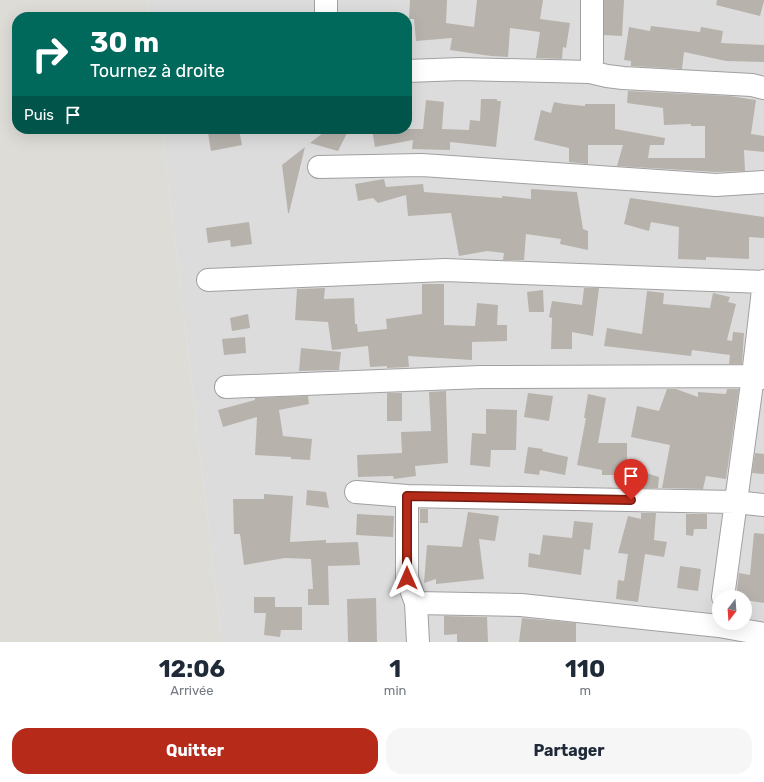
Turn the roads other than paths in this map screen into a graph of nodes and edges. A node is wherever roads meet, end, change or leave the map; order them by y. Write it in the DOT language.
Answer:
graph roads {
  1 [pos="326,0"];
  2 [pos="592,0"];
  3 [pos="326,12"];
  4 [pos="412,71"];
  5 [pos="590,72"];
  6 [pos="764,88"];
  7 [pos="319,167"];
  8 [pos="764,182"];
  9 [pos="208,280"];
  10 [pos="764,282"];
  11 [pos="759,377"];
  12 [pos="226,387"];
  13 [pos="356,492"];
  14 [pos="407,496"];
  15 [pos="735,502"];
  16 [pos="764,505"];
  17 [pos="724,590"];
  18 [pos="416,603"];
  19 [pos="712,624"];
  20 [pos="744,630"];
  21 [pos="764,634"];
  22 [pos="418,642"];
  1 -- 3 [label="street"];
  2 -- 5 [label="street"];
  4 -- 5 [label="street"];
  5 -- 6 [label="street"];
  7 -- 8 [label="street"];
  9 -- 10 [label="street"];
  10 -- 11 [label="street"];
  11 -- 12 [label="street"];
  11 -- 15 [label="street"];
  13 -- 14 [label="street"];
  14 -- 15 [label="street"];
  14 -- 18 [label="street"];
  15 -- 16 [label="street"];
  15 -- 17 [label="street"];
  18 -- 19 [label="street"];
  18 -- 22 [label="street"];
  20 -- 21 [label="street"];
}
